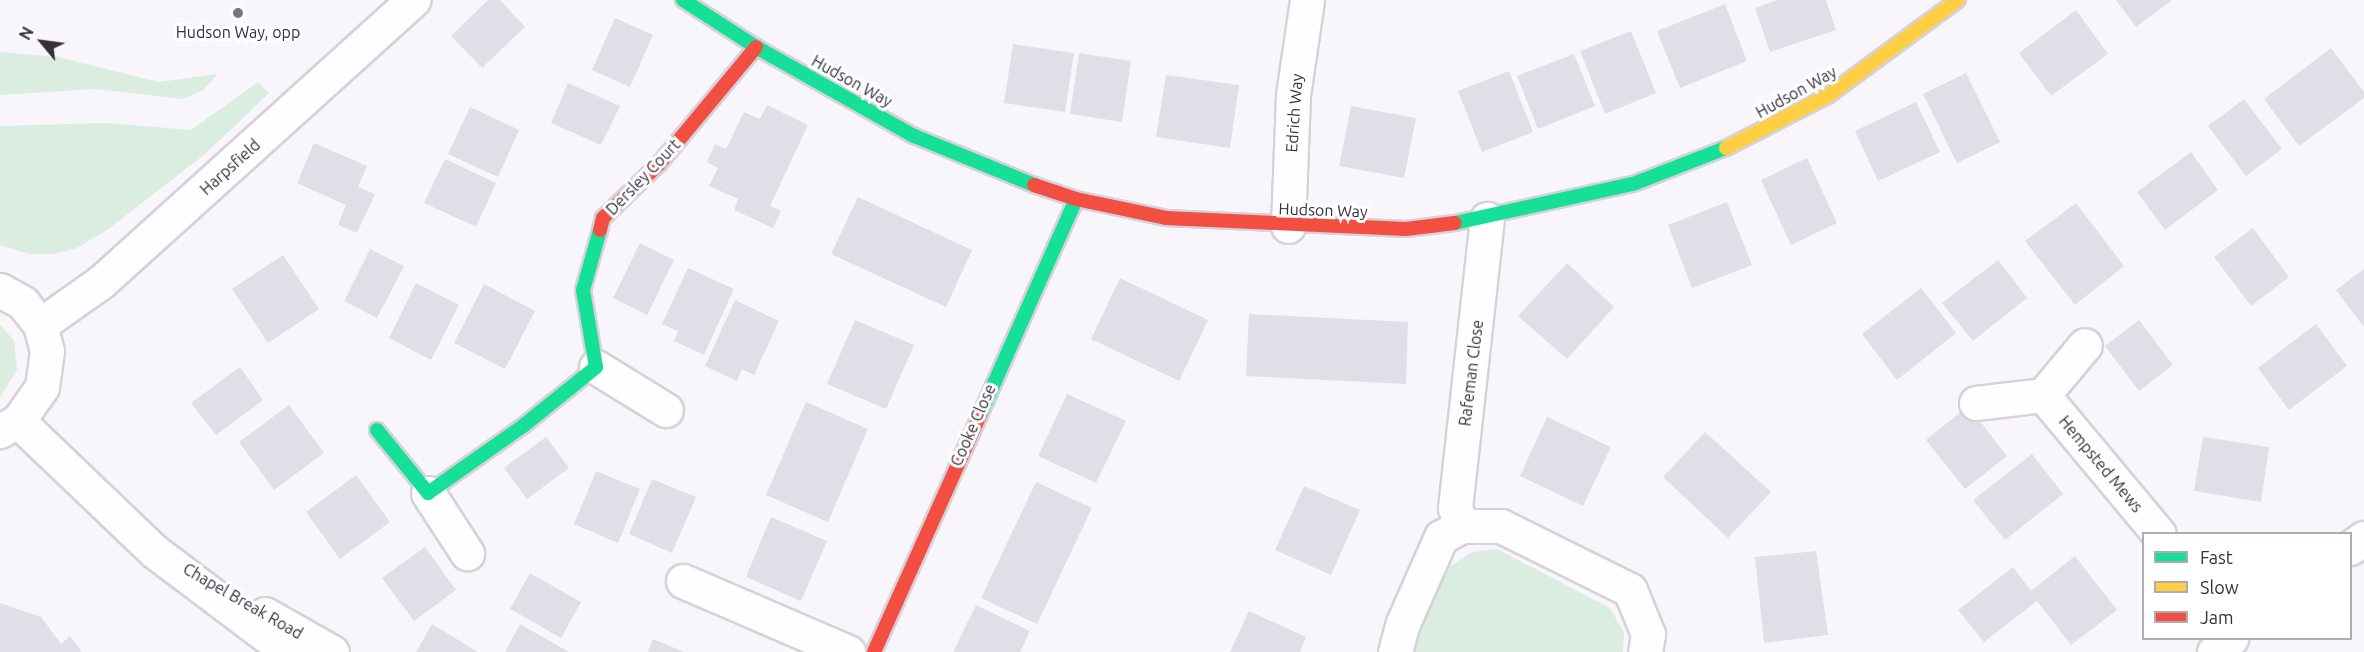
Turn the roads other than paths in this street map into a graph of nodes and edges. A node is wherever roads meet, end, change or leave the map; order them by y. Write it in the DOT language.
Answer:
graph roads {
  1 [pos="413,0"];
  2 [pos="683,0"];
  3 [pos="1307,0"];
  4 [pos="1958,0"];
  5 [pos="756,47"];
  6 [pos="1076,199"];
  7 [pos="1487,219"];
  8 [pos="1288,226"];
  9 [pos="0,290"];
  10 [pos="40,325"];
  11 [pos="2085,345"];
  12 [pos="596,367"];
  13 [pos="2043,395"];
  14 [pos="1976,402"];
  15 [pos="666,410"];
  16 [pos="9,426"];
  17 [pos="377,430"];
  18 [pos="428,493"];
  19 [pos="1462,526"];
  20 [pos="2157,532"];
  21 [pos="154,550"];
  22 [pos="467,553"];
  23 [pos="683,581"];
  24 [pos="2230,640"];
  25 [pos="288,652"];
  26 [pos="332,652"];
  27 [pos="848,652"];
  28 [pos="874,652"];
  29 [pos="1395,652"];
  30 [pos="1645,652"];
  31 [pos="2214,652"];
  1 -- 10 [label="street, Harpsfield"];
  2 -- 5 [label="street, Hudson Way"];
  3 -- 8 [label="street, Edrich Way"];
  4 -- 7 [label="street, Hudson Way"];
  5 -- 6 [label="street, Hudson Way"];
  5 -- 12 [label="street, Dersley Court"];
  6 -- 8 [label="street, Hudson Way"];
  6 -- 28 [label="street, Cooke Close"];
  7 -- 8 [label="street, Hudson Way"];
  7 -- 19 [label="street, Rafeman Close"];
  9 -- 10 [label="street, Chapel Break Road"];
  10 -- 16 [label="street, Chapel Break Road"];
  11 -- 13 [label="street"];
  12 -- 15 [label="street"];
  12 -- 18 [label="street"];
  13 -- 14 [label="street"];
  13 -- 20 [label="street, Hempsted Mews"];
  16 -- 21 [label="street, Chapel Break Road"];
  17 -- 18 [label="street"];
  18 -- 22 [label="street"];
  19 -- 29 [label="street"];
  19 -- 30 [label="street"];
  21 -- 25 [label="street, Chapel Break Road"];
  21 -- 26 [label="street, Chapel Break Road"];
  23 -- 27 [label="street"];
  24 -- 31 [label="street"];
}
